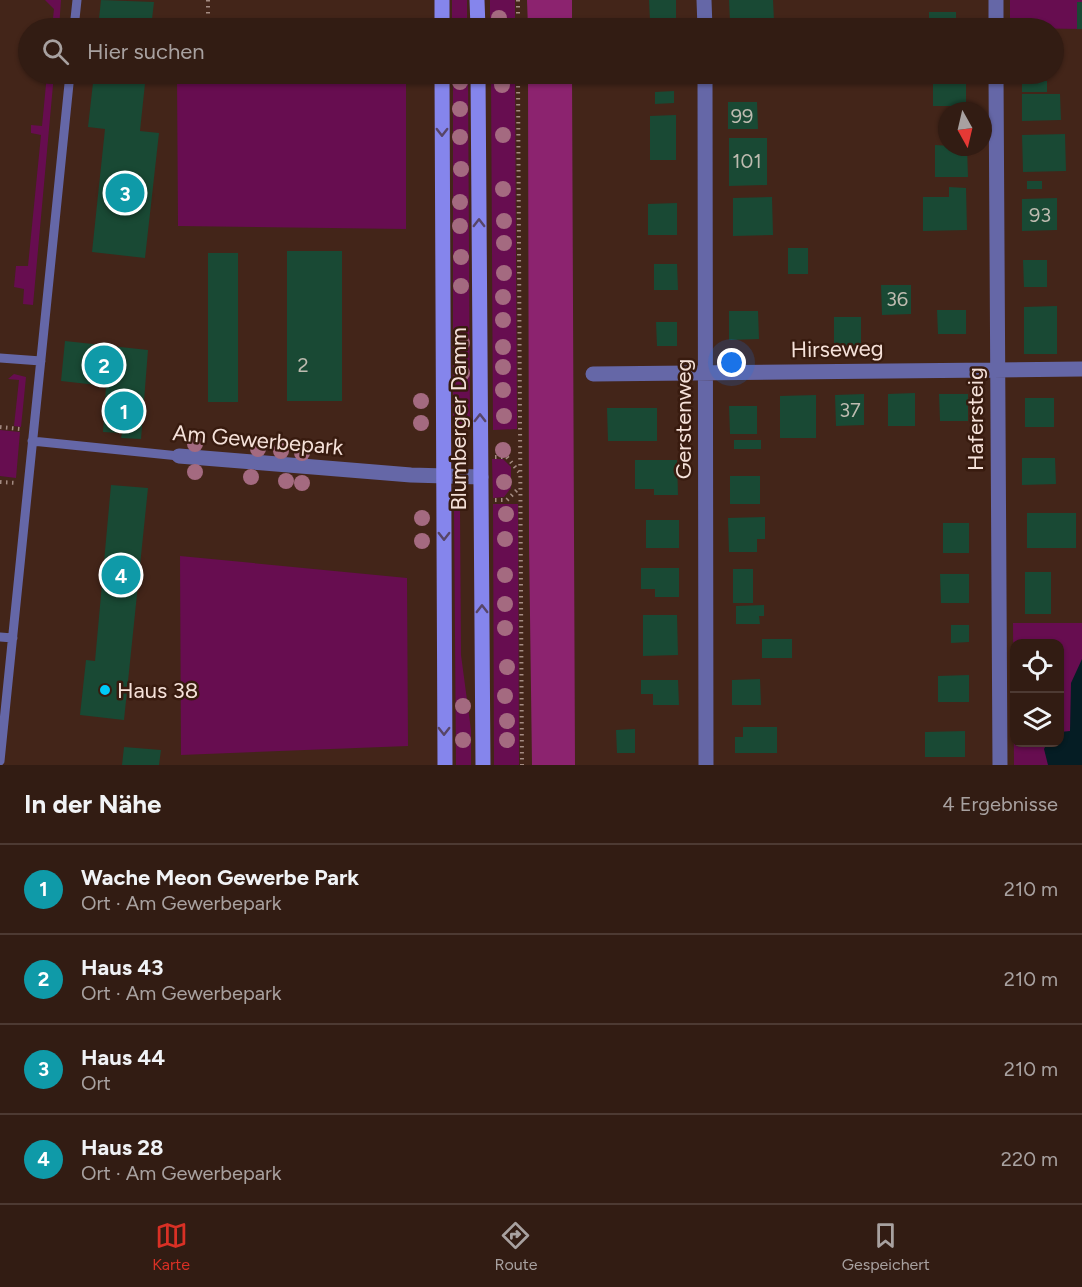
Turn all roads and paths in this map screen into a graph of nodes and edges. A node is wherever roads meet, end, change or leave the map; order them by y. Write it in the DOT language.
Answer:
graph roads {
  1 [pos="77,0"];
  2 [pos="208,0"];
  3 [pos="442,0"];
  4 [pos="477,0"];
  5 [pos="518,0"];
  6 [pos="704,0"];
  7 [pos="996,0"];
  8 [pos="75,18"];
  9 [pos="208,18"];
  10 [pos="442,18"];
  11 [pos="478,18"];
  12 [pos="518,18"];
  13 [pos="705,18"];
  14 [pos="996,18"];
  15 [pos="69,84"];
  16 [pos="442,84"];
  17 [pos="478,84"];
  18 [pos="518,84"];
  19 [pos="705,84"];
  20 [pos="996,84"];
  21 [pos="0,358"];
  22 [pos="40,361"];
  23 [pos="997,369"];
  24 [pos="1082,369"];
  25 [pos="705,372"];
  26 [pos="593,374"];
  27 [pos="0,427"];
  28 [pos="33,436"];
  29 [pos="179,456"];
  30 [pos="493,457"];
  31 [pos="520,473"];
  32 [pos="443,477"];
  33 [pos="481,477"];
  34 [pos="520,488"];
  35 [pos="494,500"];
  36 [pos="0,637"];
  37 [pos="13,638"];
  38 [pos="0,761"];
  39 [pos="445,765"];
  40 [pos="483,765"];
  41 [pos="522,765"];
  42 [pos="706,765"];
  43 [pos="1000,765"];
  1 -- 8 [label="lane"];
  2 -- 9 [label="path"];
  3 -- 10 [label="main road"];
  4 -- 11 [label="main road"];
  5 -- 12 [label="path"];
  6 -- 13 [label="street"];
  7 -- 14 [label="street"];
  15 -- 22 [label="lane"];
  16 -- 32 [label="main road, Blumberger Damm, one-way"];
  33 -- 17 [label="main road, Blumberger Damm, one-way"];
  18 -- 31 [label="path"];
  19 -- 25 [label="street, Gerstenweg"];
  20 -- 23 [label="street, Hafersteig"];
  21 -- 22 [label="lane"];
  22 -- 28 [label="lane"];
  23 -- 24 [label="street, Hirseweg"];
  23 -- 25 [label="street, Hirseweg"];
  23 -- 43 [label="street, Hafersteig"];
  25 -- 26 [label="street, Hirseweg"];
  25 -- 42 [label="street, Gerstenweg"];
  27 -- 28 [label="path"];
  28 -- 29 [label="lane, Am Gewerbepark"];
  28 -- 37 [label="lane"];
  29 -- 32 [label="street, Am Gewerbepark"];
  30 -- 31 [label="path"];
  31 -- 34 [label="path"];
  32 -- 33 [label="street, Am Gewerbepark"];
  32 -- 39 [label="main road, Blumberger Damm, one-way"];
  40 -- 33 [label="main road, Blumberger Damm, one-way"];
  34 -- 35 [label="path"];
  34 -- 41 [label="path"];
  36 -- 37 [label="lane"];
  37 -- 38 [label="lane"];
}
